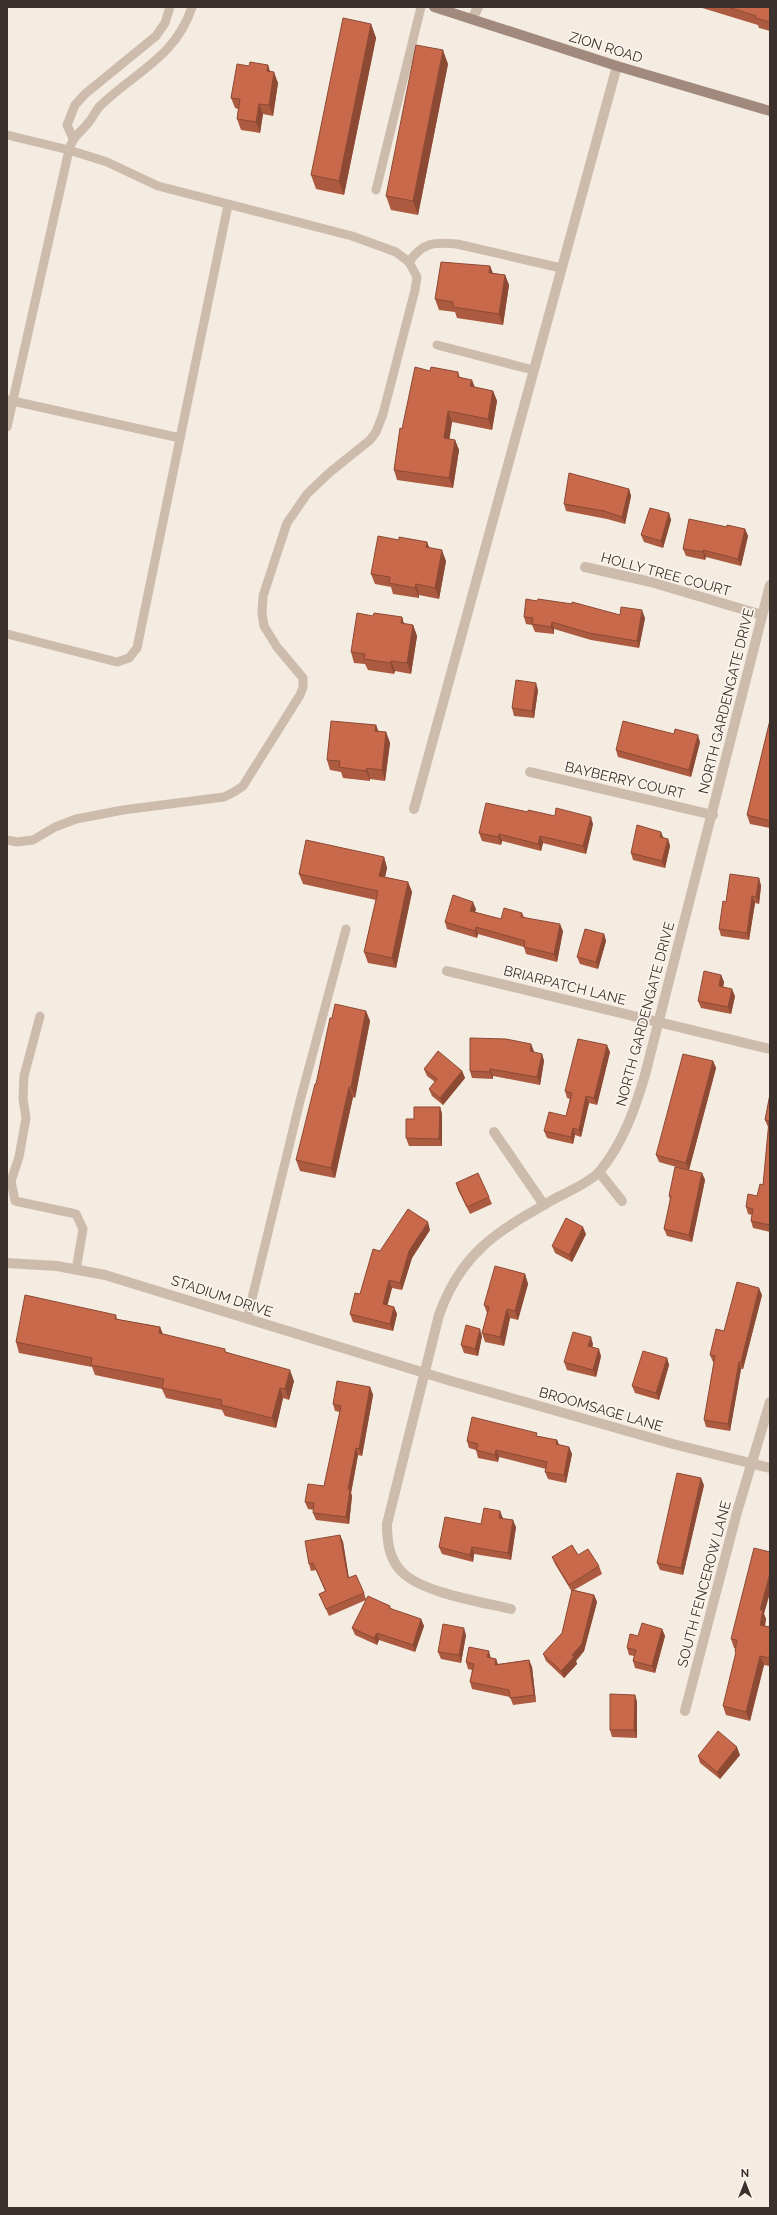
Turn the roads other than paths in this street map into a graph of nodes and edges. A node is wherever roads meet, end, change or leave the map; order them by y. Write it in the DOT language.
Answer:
graph roads {
  1 [pos="170,7"];
  2 [pos="192,7"];
  3 [pos="421,7"];
  4 [pos="434,7"];
  5 [pos="478,7"];
  6 [pos="472,19"];
  7 [pos="617,66"];
  8 [pos="770,111"];
  9 [pos="7,135"];
  10 [pos="73,138"];
  11 [pos="69,150"];
  12 [pos="376,190"];
  13 [pos="228,205"];
  14 [pos="409,262"];
  15 [pos="561,268"];
  16 [pos="437,345"];
  17 [pos="533,370"];
  18 [pos="10,400"];
  19 [pos="7,427"];
  20 [pos="180,438"];
  21 [pos="585,567"];
  22 [pos="770,585"];
  23 [pos="762,615"];
  24 [pos="7,634"];
  25 [pos="530,772"];
  26 [pos="414,810"];
  27 [pos="712,815"];
  28 [pos="7,840"];
  29 [pos="346,929"];
  30 [pos="447,971"];
  31 [pos="40,1016"];
  32 [pos="658,1022"];
  33 [pos="770,1049"];
  34 [pos="494,1132"];
  35 [pos="599,1172"];
  36 [pos="622,1201"];
  37 [pos="544,1205"];
  38 [pos="7,1263"];
  39 [pos="76,1270"];
  40 [pos="247,1319"];
  41 [pos="425,1373"];
  42 [pos="770,1402"];
  43 [pos="751,1464"];
  44 [pos="770,1468"];
  45 [pos="511,1609"];
  46 [pos="685,1711"];
  1 -- 10 [label="lane"];
  2 -- 10 [label="lane"];
  3 -- 12 [label="lane"];
  4 -- 6 [label="main road, ZION ROAD"];
  5 -- 6 [label="street"];
  6 -- 7 [label="main road, ZION ROAD"];
  7 -- 8 [label="main road, ZION ROAD"];
  7 -- 15 [label="street"];
  9 -- 11 [label="lane"];
  10 -- 11 [label="lane"];
  11 -- 13 [label="lane"];
  11 -- 18 [label="lane"];
  13 -- 14 [label="lane"];
  13 -- 20 [label="lane"];
  14 -- 15 [label="lane"];
  14 -- 28 [label="lane"];
  15 -- 17 [label="street"];
  16 -- 17 [label="lane"];
  17 -- 26 [label="street"];
  18 -- 19 [label="lane"];
  18 -- 20 [label="lane"];
  20 -- 24 [label="lane"];
  21 -- 23 [label="street, HOLLY TREE COURT"];
  22 -- 23 [label="street, NORTH GARDENGATE DRIVE"];
  23 -- 27 [label="street, NORTH GARDENGATE DRIVE"];
  25 -- 27 [label="street, BAYBERRY COURT"];
  27 -- 32 [label="street, NORTH GARDENGATE DRIVE"];
  29 -- 40 [label="lane"];
  30 -- 32 [label="street, BRIARPATCH LANE"];
  31 -- 39 [label="lane"];
  32 -- 33 [label="street, BRIARPATCH LANE"];
  32 -- 35 [label="street, NORTH GARDENGATE DRIVE"];
  34 -- 37 [label="street"];
  35 -- 36 [label="street"];
  35 -- 37 [label="street, NORTH GARDENGATE DRIVE"];
  37 -- 41 [label="street, NORTH GARDENGATE DRIVE"];
  38 -- 39 [label="street, STADIUM DRIVE"];
  39 -- 40 [label="street, STADIUM DRIVE"];
  40 -- 41 [label="street, STADIUM DRIVE"];
  41 -- 43 [label="street, BROOMSAGE LANE"];
  41 -- 45 [label="street, NORTH GARDENGATE DRIVE"];
  42 -- 43 [label="street, SOUTH FENCEROW LANE"];
  43 -- 44 [label="street, BROOMSAGE LANE"];
  43 -- 46 [label="street, SOUTH FENCEROW LANE"];
}
